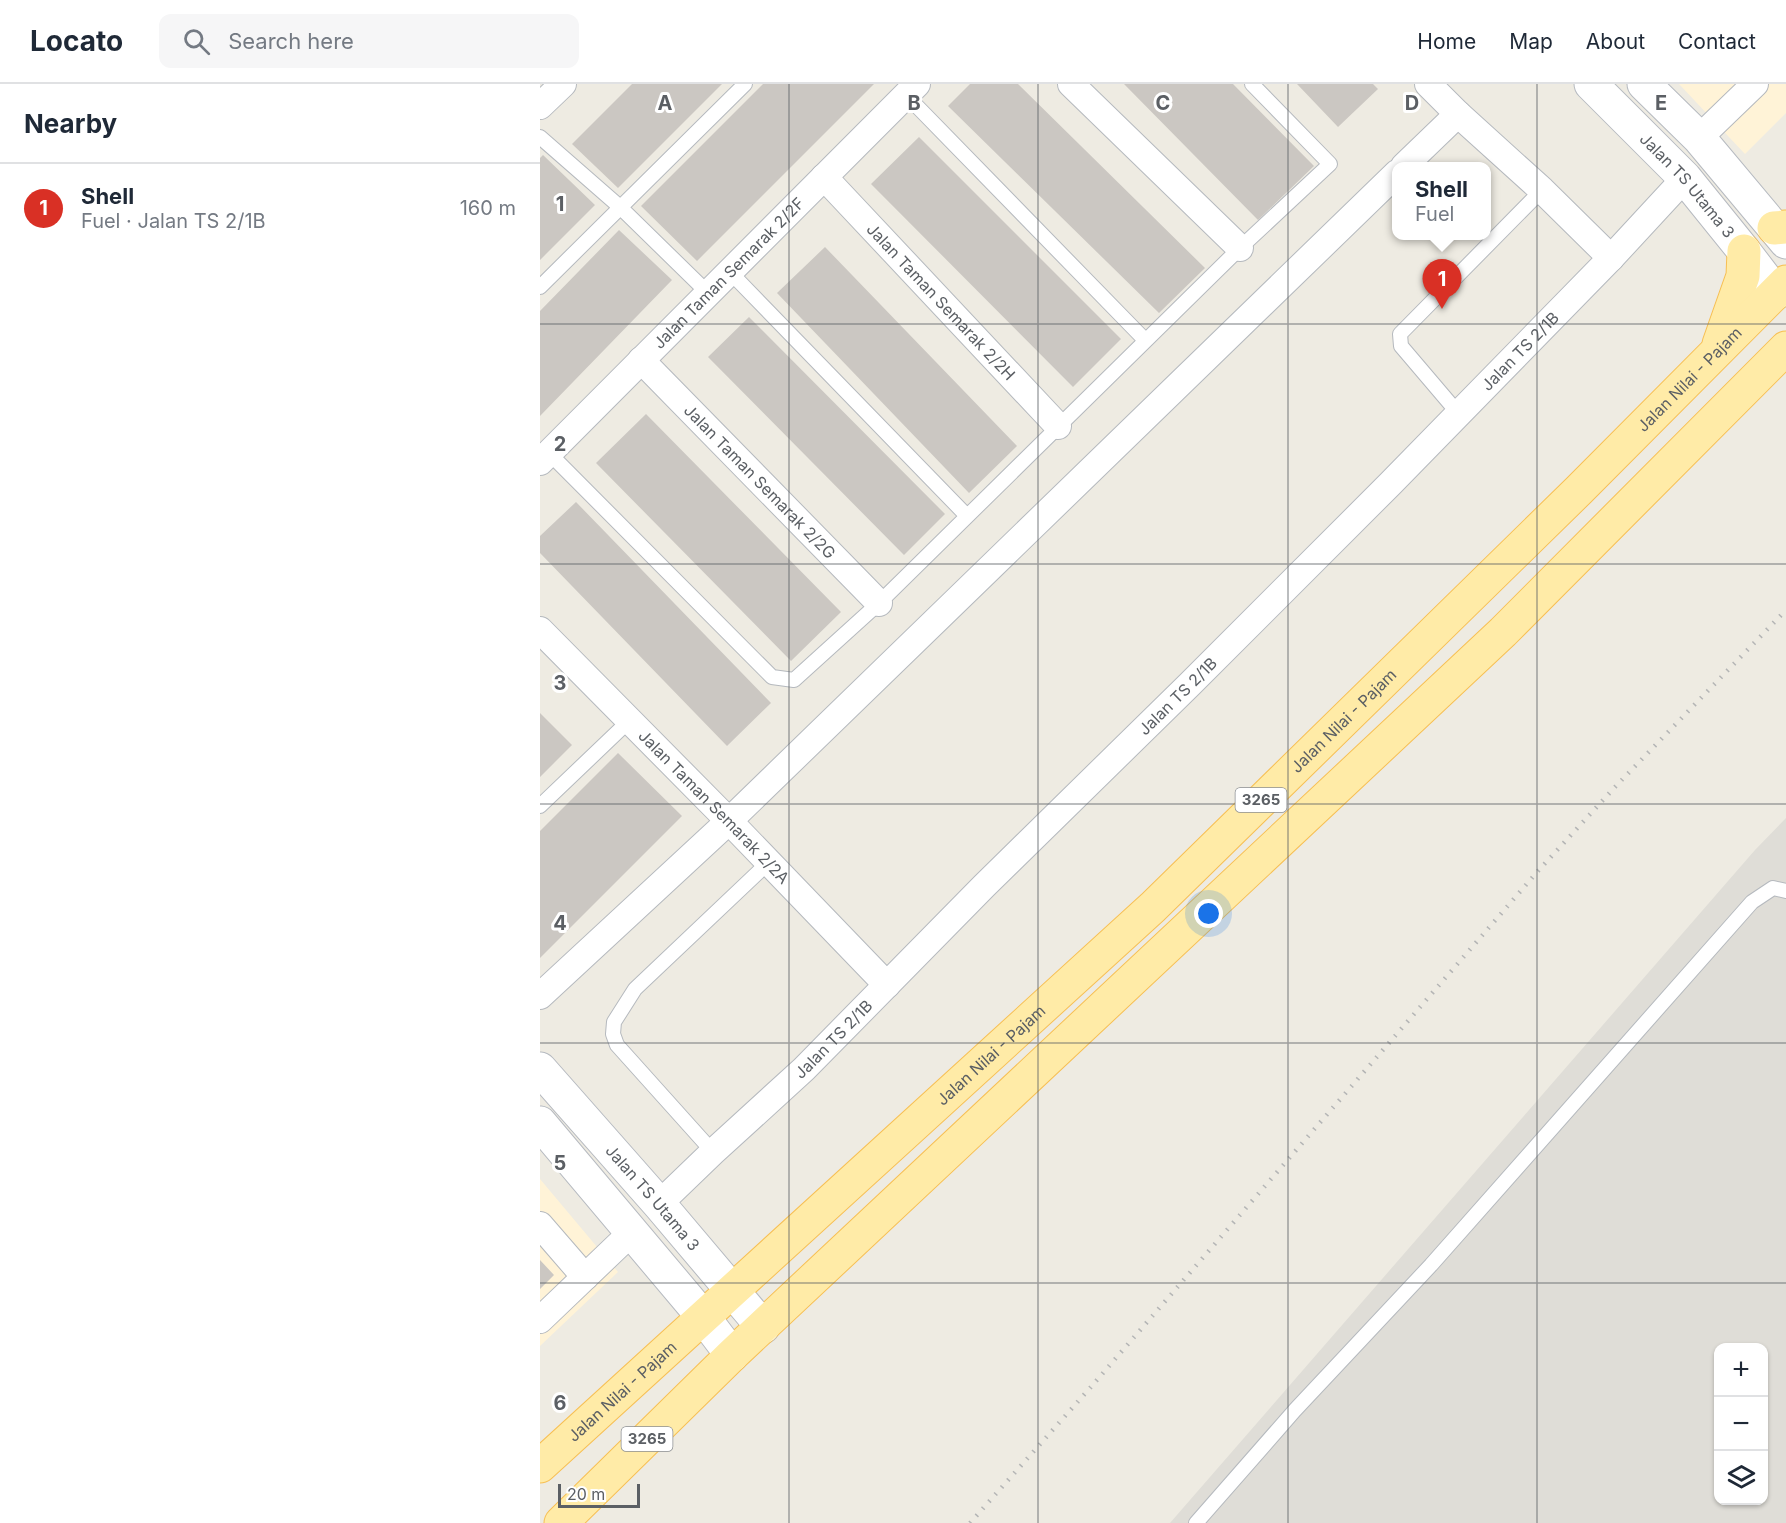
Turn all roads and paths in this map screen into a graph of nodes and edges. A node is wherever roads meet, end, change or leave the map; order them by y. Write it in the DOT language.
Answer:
graph roads {
  1 [pos="563,84"];
  2 [pos="745,84"];
  3 [pos="1071,84"];
  4 [pos="1251,84"];
  5 [pos="1428,84"];
  6 [pos="1591,84"];
  7 [pos="1644,84"];
  8 [pos="1744,88"];
  9 [pos="912,89"];
  10 [pos="540,106"];
  11 [pos="1458,114"];
  12 [pos="540,137"];
  13 [pos="1699,138"];
  14 [pos="1408,162"];
  15 [pos="824,177"];
  16 [pos="1392,178"];
  17 [pos="1685,178"];
  18 [pos="1542,190"];
  19 [pos="620,207"];
  20 [pos="1782,232"];
  21 [pos="1239,248"];
  22 [pos="1744,251"];
  23 [pos="1611,258"];
  24 [pos="730,272"];
  25 [pos="540,287"];
  26 [pos="1783,289"];
  27 [pos="708,293"];
  28 [pos="1786,330"];
  29 [pos="1145,340"];
  30 [pos="1715,354"];
  31 [pos="1777,358"];
  32 [pos="641,360"];
  33 [pos="1458,413"];
  34 [pos="1058,426"];
  35 [pos="545,457"];
  36 [pos="967,516"];
  37 [pos="879,603"];
  38 [pos="540,631"];
  39 [pos="630,720"];
  40 [pos="540,806"];
  41 [pos="729,821"];
  42 [pos="769,862"];
  43 [pos="1786,891"];
  44 [pos="887,985"];
  45 [pos="540,996"];
  46 [pos="540,1069"];
  47 [pos="540,1123"];
  48 [pos="713,1152"];
  49 [pos="659,1204"];
  50 [pos="540,1225"];
  51 [pos="631,1233"];
  52 [pos="585,1277"];
  53 [pos="731,1291"];
  54 [pos="704,1318"];
  55 [pos="540,1320"];
  56 [pos="763,1327"];
  57 [pos="732,1355"];
  58 [pos="540,1466"];
  59 [pos="561,1523"];
  60 [pos="1197,1523"];
  1 -- 10 [label="street"];
  2 -- 19 [label="lane"];
  3 -- 21 [label="street"];
  4 -- 21 [label="lane"];
  5 -- 11 [label="street"];
  6 -- 17 [label="street, Jalan TS Utama 3"];
  7 -- 13 [label="street"];
  8 -- 13 [label="street"];
  9 -- 15 [label="street, Jalan Taman Semarak 2/2F"];
  9 -- 29 [label="lane"];
  11 -- 14 [label="street"];
  11 -- 18 [label="street"];
  12 -- 19 [label="lane"];
  13 -- 20 [label="street"];
  15 -- 24 [label="street, Jalan Taman Semarak 2/2F"];
  15 -- 34 [label="street, Jalan Taman Semarak 2/2H"];
  16 -- 41 [label="street"];
  17 -- 22 [label="street, Jalan TS Utama 3"];
  17 -- 23 [label="street, Jalan TS 2/1B"];
  18 -- 23 [label="street"];
  18 -- 33 [label="lane"];
  19 -- 25 [label="lane"];
  19 -- 27 [label="lane"];
  21 -- 29 [label="lane"];
  22 -- 26 [label="street, Jalan TS Utama 3"];
  22 -- 30 [label="main road"];
  23 -- 33 [label="street, Jalan TS 2/1B"];
  24 -- 27 [label="street, Jalan Taman Semarak 2/2F"];
  24 -- 36 [label="lane"];
  26 -- 30 [label="main road, Jalan Nilai - Pajam / 3265"];
  27 -- 32 [label="street, Jalan Taman Semarak 2/2F"];
  28 -- 31 [label="main road"];
  29 -- 34 [label="lane"];
  30 -- 53 [label="main road, Jalan Nilai - Pajam / 3265"];
  31 -- 56 [label="main road, 3265"];
  32 -- 35 [label="street, Jalan Taman Semarak 2/2F"];
  32 -- 37 [label="street, Jalan Taman Semarak 2/2G"];
  33 -- 44 [label="street, Jalan TS 2/1B"];
  34 -- 36 [label="lane"];
  35 -- 37 [label="lane"];
  36 -- 37 [label="lane"];
  38 -- 39 [label="street, Jalan Taman Semarak 2/2A"];
  39 -- 40 [label="lane"];
  39 -- 41 [label="street, Jalan Taman Semarak 2/2A"];
  41 -- 42 [label="street, Jalan Taman Semarak 2/2A"];
  41 -- 45 [label="street"];
  42 -- 44 [label="street, Jalan Taman Semarak 2/2A"];
  42 -- 48 [label="lane"];
  43 -- 60 [label="lane"];
  44 -- 48 [label="street, Jalan TS 2/1B"];
  46 -- 49 [label="street, Jalan TS Utama 3"];
  47 -- 51 [label="street"];
  48 -- 49 [label="street, Jalan TS 2/1B"];
  49 -- 53 [label="street, Jalan TS Utama 3"];
  50 -- 52 [label="street"];
  51 -- 52 [label="street"];
  51 -- 54 [label="street"];
  52 -- 55 [label="street"];
  53 -- 54 [label="main road, 3265"];
  53 -- 56 [label="street, Jalan TS Utama 3"];
  54 -- 57 [label="street"];
  54 -- 58 [label="main road, Jalan Nilai - Pajam / 3265"];
  56 -- 57 [label="main road, 3265"];
  57 -- 59 [label="main road, 3265"];
}
